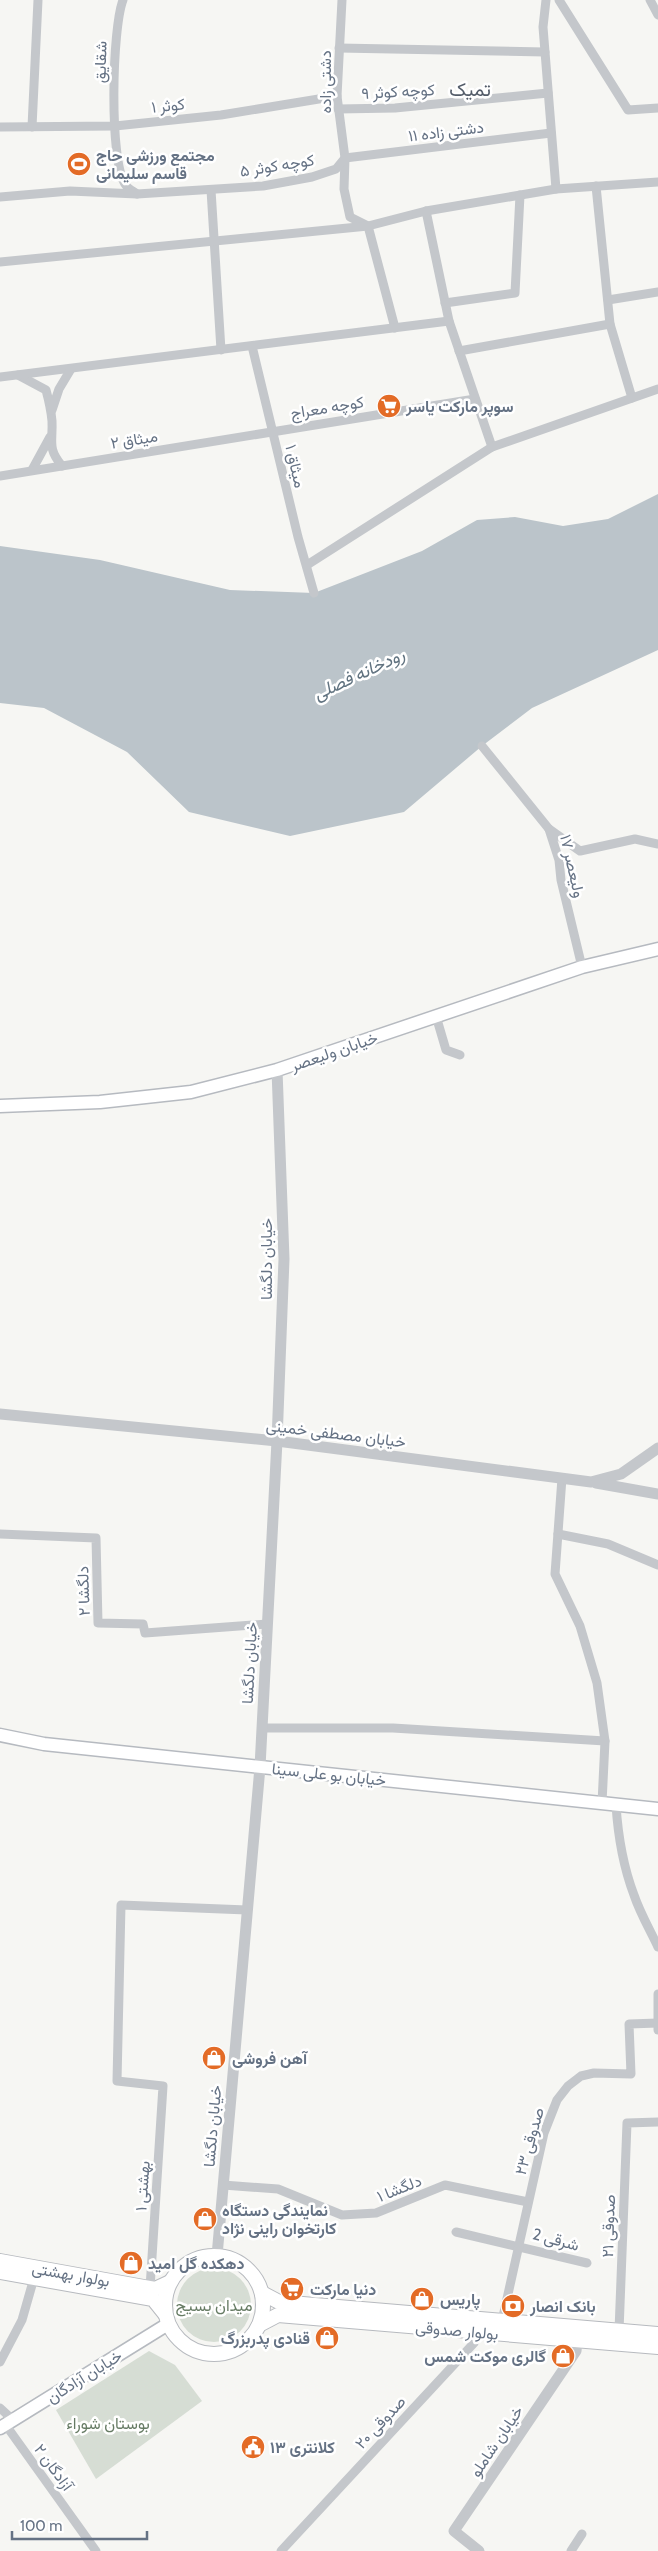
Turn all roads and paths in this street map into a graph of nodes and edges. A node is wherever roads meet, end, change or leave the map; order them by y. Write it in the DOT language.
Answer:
graph roads {
  1 [pos="38,0"];
  2 [pos="123,0"];
  3 [pos="342,0"];
  4 [pos="546,0"];
  5 [pos="559,0"];
  6 [pos="650,0"];
  7 [pos="658,14"];
  8 [pos="339,48"];
  9 [pos="545,52"];
  10 [pos="548,93"];
  11 [pos="337,96"];
  12 [pos="658,108"];
  13 [pos="338,109"];
  14 [pos="115,126"];
  15 [pos="32,127"];
  16 [pos="0,128"];
  17 [pos="551,133"];
  18 [pos="345,158"];
  19 [pos="658,182"];
  20 [pos="124,184"];
  21 [pos="596,186"];
  22 [pos="556,189"];
  23 [pos="211,190"];
  24 [pos="116,193"];
  25 [pos="137,194"];
  26 [pos="520,195"];
  27 [pos="0,197"];
  28 [pos="426,211"];
  29 [pos="368,226"];
  30 [pos="215,240"];
  31 [pos="0,262"];
  32 [pos="658,292"];
  33 [pos="608,300"];
  34 [pos="445,303"];
  35 [pos="448,322"];
  36 [pos="610,324"];
  37 [pos="395,328"];
  38 [pos="252,346"];
  39 [pos="221,350"];
  40 [pos="459,351"];
  41 [pos="71,369"];
  42 [pos="18,375"];
  43 [pos="0,377"];
  44 [pos="658,389"];
  45 [pos="632,398"];
  46 [pos="475,399"];
  47 [pos="51,415"];
  48 [pos="273,432"];
  49 [pos="51,434"];
  50 [pos="492,447"];
  51 [pos="62,466"];
  52 [pos="32,470"];
  53 [pos="0,476"];
  54 [pos="307,565"];
  55 [pos="314,593"];
  56 [pos="482,746"];
  57 [pos="549,829"];
  58 [pos="658,844"];
  59 [pos="658,949"];
  60 [pos="582,967"];
  61 [pos="436,1016"];
  62 [pos="460,1055"];
  63 [pos="277,1070"];
  64 [pos="0,1106"];
  65 [pos="0,1414"];
  66 [pos="276,1441"];
  67 [pos="658,1448"];
  68 [pos="562,1478"];
  69 [pos="591,1482"];
  70 [pos="658,1494"];
  71 [pos="0,1534"];
  72 [pos="558,1534"];
  73 [pos="658,1565"];
  74 [pos="267,1624"];
  75 [pos="262,1728"];
  76 [pos="0,1735"];
  77 [pos="605,1741"];
  78 [pos="260,1767"];
  79 [pos="602,1804"];
  80 [pos="616,1805"];
  81 [pos="658,1809"];
  82 [pos="248,1910"];
  83 [pos="658,1948"];
  84 [pos="658,1994"];
  85 [pos="658,2023"];
  86 [pos="658,2030"];
  87 [pos="658,2122"];
  88 [pos="223,2185"];
  89 [pos="528,2202"];
  90 [pos="456,2232"];
  91 [pos="518,2245"];
  92 [pos="217,2256"];
  93 [pos="0,2261"];
  94 [pos="587,2263"];
  95 [pos="0,2272"];
  96 [pos="34,2278"];
  97 [pos="170,2282"];
  98 [pos="150,2288"];
  99 [pos="262,2293"];
  100 [pos="166,2319"];
  101 [pos="502,2321"];
  102 [pos="259,2325"];
  103 [pos="619,2331"];
  104 [pos="475,2332"];
  105 [pos="658,2334"];
  106 [pos="577,2341"];
  107 [pos="658,2348"];
  108 [pos="0,2362"];
  109 [pos="0,2408"];
  110 [pos="6,2424"];
  111 [pos="582,2534"];
  112 [pos="96,2551"];
  113 [pos="281,2551"];
  114 [pos="479,2551"];
  115 [pos="571,2551"];
  1 -- 15 [label="street"];
  2 -- 14 [label="street, شقایق"];
  3 -- 8 [label="street, دشتی زاده"];
  4 -- 9 [label="street"];
  5 -- 12 [label="street"];
  6 -- 7 [label="street"];
  8 -- 9 [label="street"];
  8 -- 11 [label="street, دشتی زاده"];
  9 -- 10 [label="street"];
  10 -- 13 [label="street, کوچه کوثر ۹"];
  10 -- 17 [label="street"];
  11 -- 13 [label="street, دشتی زاده"];
  11 -- 14 [label="street, کوثر ۱"];
  13 -- 18 [label="street, دشتی زاده"];
  14 -- 15 [label="street, کوثر ۱"];
  14 -- 20 [label="street, شقایق"];
  15 -- 16 [label="street, کوثر ۱"];
  17 -- 18 [label="street, دشتی زاده ۱۱"];
  17 -- 22 [label="street"];
  18 -- 23 [label="street, کوچه کوثر ۵"];
  18 -- 29 [label="street, دشتی زاده"];
  19 -- 21 [label="street"];
  20 -- 24 [label="street"];
  20 -- 25 [label="street"];
  21 -- 22 [label="street"];
  21 -- 33 [label="street"];
  22 -- 26 [label="street"];
  23 -- 25 [label="street, کوچه کوثر ۵"];
  23 -- 30 [label="street"];
  24 -- 25 [label="street, کوچه کوثر ۵"];
  24 -- 27 [label="street, کوچه کوثر ۵"];
  26 -- 28 [label="street"];
  26 -- 34 [label="street"];
  28 -- 29 [label="street"];
  28 -- 34 [label="street"];
  29 -- 30 [label="street"];
  29 -- 37 [label="street"];
  30 -- 31 [label="street"];
  30 -- 39 [label="street"];
  32 -- 33 [label="street"];
  33 -- 36 [label="street"];
  34 -- 35 [label="street"];
  35 -- 37 [label="street"];
  35 -- 40 [label="street"];
  36 -- 40 [label="street"];
  36 -- 45 [label="street"];
  37 -- 38 [label="street"];
  38 -- 39 [label="street"];
  38 -- 48 [label="street, میثاق ۱"];
  39 -- 41 [label="street"];
  40 -- 46 [label="street"];
  41 -- 42 [label="street"];
  41 -- 47 [label="street"];
  42 -- 43 [label="street"];
  42 -- 47 [label="street"];
  44 -- 45 [label="street"];
  45 -- 50 [label="street"];
  46 -- 48 [label="street, کوچه معراج"];
  46 -- 50 [label="street"];
  47 -- 49 [label="street"];
  48 -- 51 [label="street, میثاق ۲"];
  48 -- 54 [label="street, میثاق ۱"];
  49 -- 51 [label="street"];
  49 -- 52 [label="street"];
  50 -- 54 [label="street"];
  51 -- 52 [label="street, میثاق ۲"];
  52 -- 53 [label="street, میثاق ۲"];
  54 -- 55 [label="street, میثاق ۱"];
  56 -- 57 [label="street"];
  57 -- 58 [label="street, ولیعصر ۱۷"];
  57 -- 60 [label="street, ولیعصر ۱۷"];
  59 -- 60 [label="main road, خیابان ولیعصر"];
  60 -- 61 [label="main road, خیابان ولیعصر"];
  61 -- 62 [label="street"];
  61 -- 63 [label="main road, خیابان ولیعصر"];
  63 -- 64 [label="main road, خیابان ولیعصر"];
  63 -- 66 [label="street, خیابان دلگشا"];
  65 -- 66 [label="street, خیابان مصطفی خمینی"];
  66 -- 68 [label="street, خیابان مصطفی خمینی"];
  66 -- 74 [label="street, خیابان دلگشا"];
  67 -- 69 [label="street, خیابان مصطفی خمینی"];
  68 -- 69 [label="street, خیابان مصطفی خمینی"];
  68 -- 72 [label="street"];
  69 -- 70 [label="street"];
  71 -- 74 [label="street, دلگشا ۲"];
  72 -- 73 [label="street"];
  72 -- 77 [label="street"];
  74 -- 75 [label="street, خیابان دلگشا"];
  75 -- 77 [label="street"];
  75 -- 78 [label="street, خیابان دلگشا"];
  76 -- 78 [label="main road, خیابان بو علی سینا"];
  77 -- 79 [label="street"];
  78 -- 79 [label="main road, خیابان بو علی سینا"];
  78 -- 82 [label="street, خیابان دلگشا"];
  79 -- 80 [label="main road, خیابان بو علی سینا"];
  80 -- 81 [label="main road, خیابان بو علی سینا"];
  80 -- 83 [label="street"];
  82 -- 88 [label="street, خیابان دلگشا"];
  82 -- 98 [label="street, بهشتی ۱"];
  84 -- 85 [label="street"];
  85 -- 86 [label="street"];
  85 -- 89 [label="street, صدوقی ۲۳"];
  87 -- 103 [label="street, صدوقی ۲۱"];
  88 -- 89 [label="street, دلگشا ۱"];
  88 -- 92 [label="street, خیابان دلگشا"];
  89 -- 91 [label="street, صدوقی ۲۳"];
  90 -- 91 [label="street, شرقی 2"];
  91 -- 94 [label="street, شرقی 2"];
  91 -- 101 [label="street, صدوقی ۲۳"];
  92 -- 97 [label="main road"];
  92 -- 99 [label="main road"];
  93 -- 98 [label="main road, بولوار بهشتی"];
  95 -- 96 [label="main road, بولوار بهشتی"];
  96 -- 100 [label="main road, بولوار بهشتی"];
  96 -- 108 [label="street"];
  97 -- 98 [label="main road, بولوار بهشتی"];
  97 -- 100 [label="main road"];
  99 -- 101 [label="main road, بولوار صدوقی"];
  99 -- 102 [label="main road"];
  100 -- 102 [label="main road"];
  100 -- 110 [label="main road, خیابان آزادگان"];
  101 -- 103 [label="main road, بولوار صدوقی"];
  102 -- 104 [label="main road, بولوار صدوقی"];
  103 -- 105 [label="main road, بولوار صدوقی"];
  104 -- 106 [label="main road, بولوار صدوقی"];
  104 -- 113 [label="street, صدوقی ۲۰"];
  106 -- 107 [label="main road, بولوار صدوقی"];
  106 -- 114 [label="street, خیابان شاملو"];
  109 -- 110 [label="street, آزادگان ۲"];
  110 -- 112 [label="street, آزادگان ۲"];
  111 -- 115 [label="street"];
}
